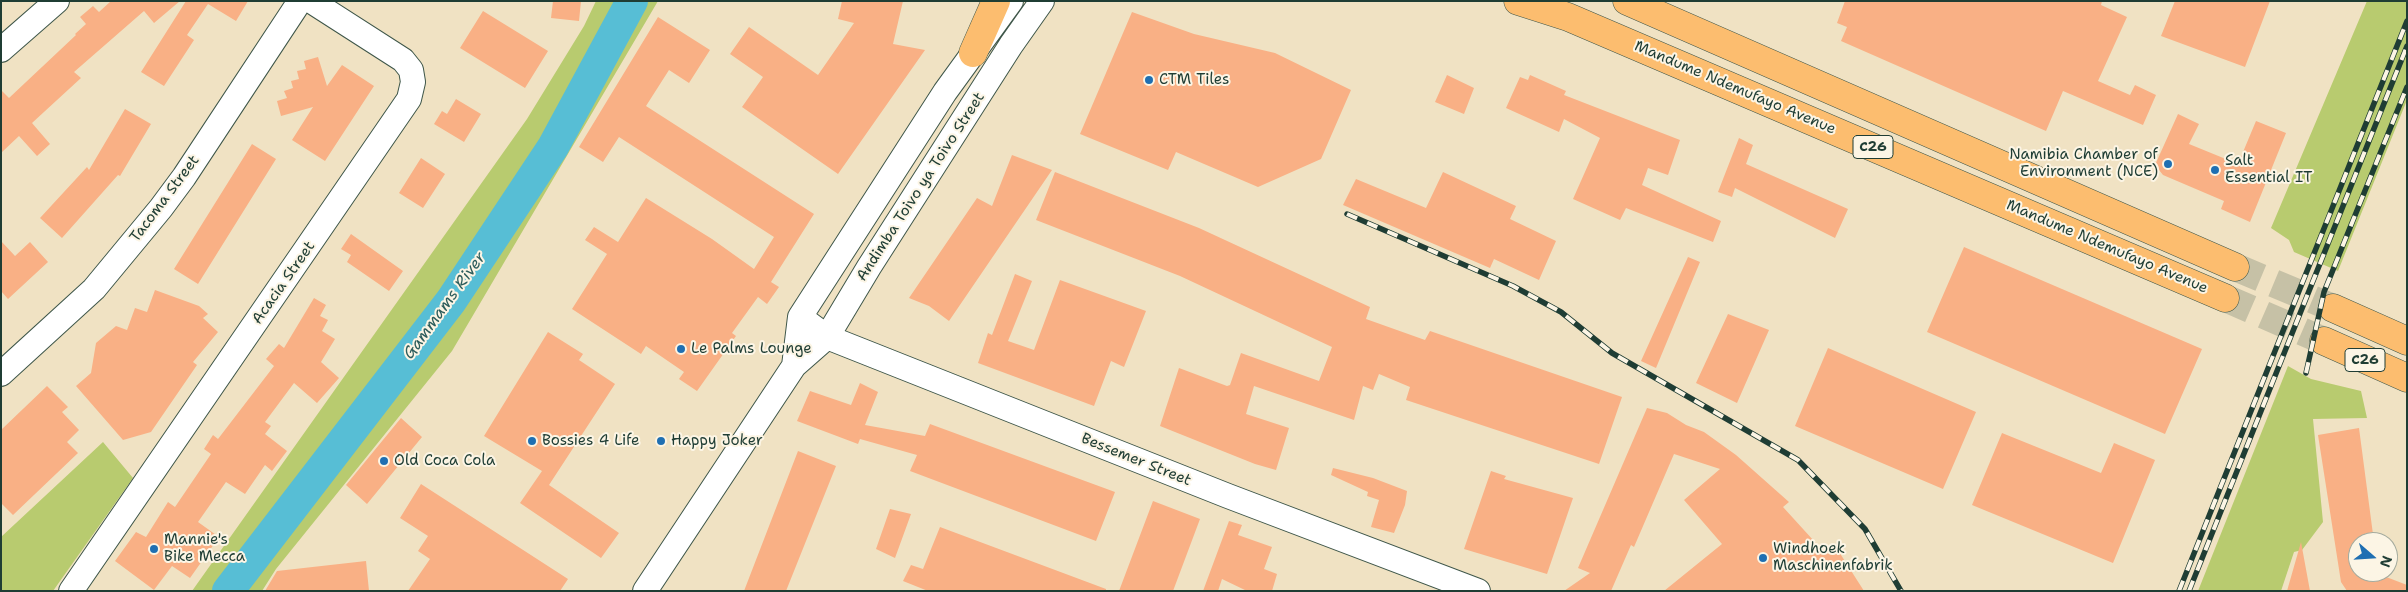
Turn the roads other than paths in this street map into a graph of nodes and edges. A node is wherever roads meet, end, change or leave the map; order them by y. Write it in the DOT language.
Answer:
graph roads {
  1 [pos="57,1"];
  2 [pos="300,1"];
  3 [pos="311,1"];
  4 [pos="996,1"];
  5 [pos="1011,1"];
  6 [pos="1042,1"];
  7 [pos="1518,1"];
  8 [pos="1627,1"];
  9 [pos="1559,9"];
  10 [pos="1,50"];
  11 [pos="973,53"];
  12 [pos="2236,267"];
  13 [pos="2225,298"];
  14 [pos="2332,308"];
  15 [pos="800,317"];
  16 [pos="827,337"];
  17 [pos="2407,340"];
  18 [pos="2324,341"];
  19 [pos="794,366"];
  20 [pos="1,374"];
  21 [pos="2407,378"];
  22 [pos="70,591"];
  23 [pos="645,591"];
  24 [pos="1478,591"];
  1 -- 10 [label="street"];
  2 -- 20 [label="street, Tacoma Street"];
  3 -- 22 [label="street, Acacia Street"];
  4 -- 11 [label="main road"];
  5 -- 11 [label="street, Andimba Toivo ya Toivo Street"];
  6 -- 16 [label="street, Andimba Toivo ya Toivo Street"];
  7 -- 9 [label="main road, Mandume Ndemufayo Avenue / C26"];
  8 -- 12 [label="main road, C26"];
  9 -- 13 [label="main road, Mandume Ndemufayo Avenue / C26"];
  11 -- 15 [label="street, Andimba Toivo ya Toivo Street"];
  14 -- 17 [label="main road, C26"];
  15 -- 16 [label="street, Bessemer Street"];
  15 -- 19 [label="street, Andimba Toivo ya Toivo Street"];
  16 -- 19 [label="street, Andimba Toivo ya Toivo Street"];
  16 -- 24 [label="street, Bessemer Street"];
  18 -- 21 [label="main road, C26"];
  19 -- 23 [label="street, Andimba Toivo ya Toivo Street"];
}
